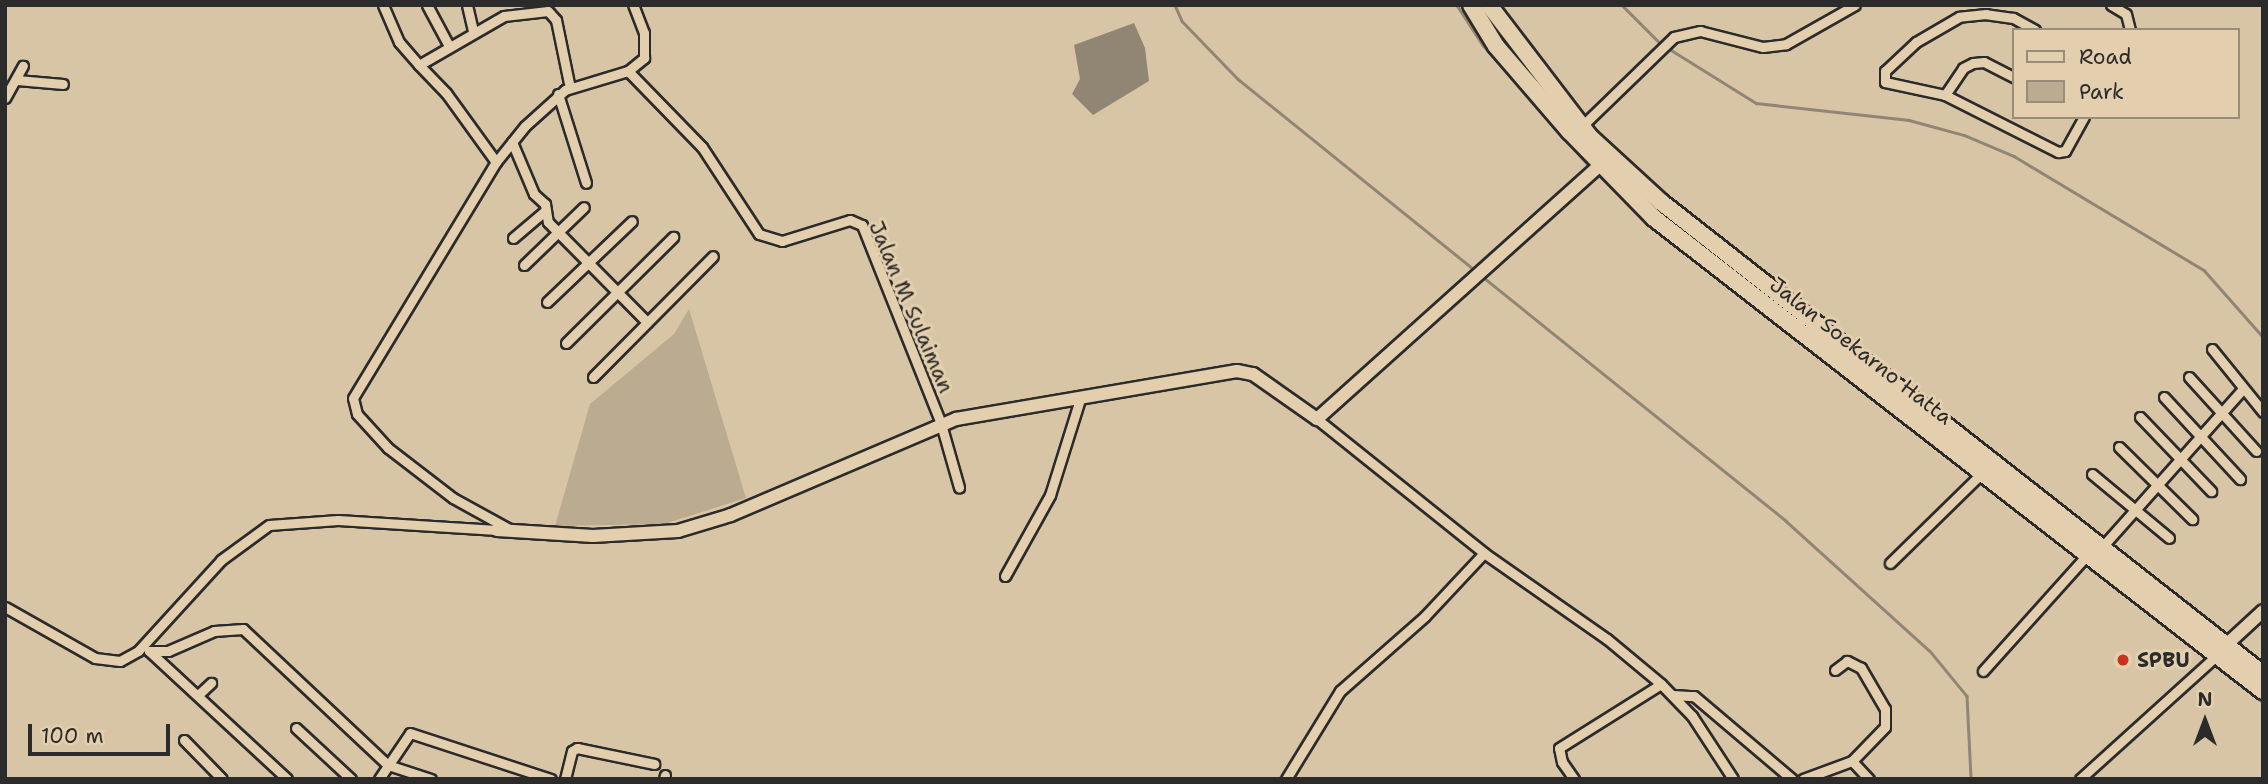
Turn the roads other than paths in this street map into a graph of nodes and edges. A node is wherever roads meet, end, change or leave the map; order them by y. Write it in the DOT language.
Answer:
graph roads {
  1 [pos="383,5"];
  2 [pos="427,5"];
  3 [pos="467,5"];
  4 [pos="634,5"];
  5 [pos="1471,5"];
  6 [pos="1489,5"];
  7 [pos="1856,5"];
  8 [pos="2110,5"];
  9 [pos="2031,28"];
  10 [pos="2130,28"];
  11 [pos="473,30"];
  12 [pos="449,46"];
  13 [pos="419,65"];
  14 [pos="23,66"];
  15 [pos="628,71"];
  16 [pos="2012,76"];
  17 [pos="17,80"];
  18 [pos="63,84"];
  19 [pos="570,88"];
  20 [pos="558,94"];
  21 [pos="1945,95"];
  22 [pos="5,98"];
  23 [pos="2083,119"];
  24 [pos="1582,127"];
  25 [pos="512,142"];
  26 [pos="496,162"];
  27 [pos="1598,167"];
  28 [pos="586,183"];
  29 [pos="584,208"];
  30 [pos="546,210"];
  31 [pos="632,221"];
  32 [pos="559,232"];
  33 [pos="673,237"];
  34 [pos="513,238"];
  35 [pos="713,256"];
  36 [pos="588,263"];
  37 [pos="524,265"];
  38 [pos="617,293"];
  39 [pos="547,302"];
  40 [pos="647,322"];
  41 [pos="566,342"];
  42 [pos="2213,349"];
  43 [pos="593,377"];
  44 [pos="2189,377"];
  45 [pos="2242,390"];
  46 [pos="2164,397"];
  47 [pos="1080,399"];
  48 [pos="2222,412"];
  49 [pos="2263,412"];
  50 [pos="2140,417"];
  51 [pos="1317,419"];
  52 [pos="941,424"];
  53 [pos="2197,435"];
  54 [pos="2119,447"];
  55 [pos="2256,451"];
  56 [pos="2179,458"];
  57 [pos="2092,474"];
  58 [pos="1980,475"];
  59 [pos="2240,479"];
  60 [pos="2157,482"];
  61 [pos="959,487"];
  62 [pos="2211,491"];
  63 [pos="2133,513"];
  64 [pos="2192,519"];
  65 [pos="497,530"];
  66 [pos="513,531"];
  67 [pos="2169,538"];
  68 [pos="2107,541"];
  69 [pos="1484,553"];
  70 [pos="2086,557"];
  71 [pos="1890,563"];
  72 [pos="1005,576"];
  73 [pos="5,607"];
  74 [pos="2263,611"];
  75 [pos="146,648"];
  76 [pos="2219,653"];
  77 [pos="1835,670"];
  78 [pos="1983,671"];
  79 [pos="2263,674"];
  80 [pos="211,683"];
  81 [pos="1661,684"];
  82 [pos="2263,691"];
  83 [pos="198,695"];
  84 [pos="1672,695"];
  85 [pos="296,728"];
  86 [pos="184,740"];
  87 [pos="1852,761"];
  88 [pos="654,764"];
  89 [pos="388,765"];
  90 [pos="222,779"];
  91 [pos="287,779"];
  92 [pos="351,779"];
  93 [pos="380,779"];
  94 [pos="431,779"];
  95 [pos="551,779"];
  96 [pos="565,779"];
  97 [pos="1286,779"];
  98 [pos="1574,779"];
  99 [pos="1733,779"];
  100 [pos="1792,779"];
  101 [pos="1803,779"];
  102 [pos="1869,779"];
  103 [pos="2080,779"];
  1 -- 13 [label="street"];
  2 -- 12 [label="street"];
  3 -- 11 [label="street"];
  4 -- 15 [label="street"];
  5 -- 27 [label="highway, Jalan Soekarno Hatta"];
  6 -- 24 [label="highway, Jalan Soekarno Hatta"];
  7 -- 24 [label="street"];
  8 -- 10 [label="street"];
  9 -- 21 [label="street"];
  11 -- 12 [label="street"];
  11 -- 19 [label="street"];
  12 -- 13 [label="street"];
  13 -- 26 [label="street"];
  14 -- 17 [label="street"];
  15 -- 19 [label="street"];
  15 -- 52 [label="street, Jalan M Sulaiman"];
  16 -- 21 [label="street"];
  17 -- 18 [label="street"];
  17 -- 22 [label="street"];
  19 -- 20 [label="street"];
  20 -- 25 [label="street"];
  20 -- 28 [label="street"];
  21 -- 23 [label="street"];
  24 -- 68 [label="highway, Jalan Soekarno Hatta"];
  25 -- 26 [label="street"];
  25 -- 30 [label="street"];
  26 -- 66 [label="street"];
  27 -- 51 [label="street"];
  27 -- 58 [label="highway, Jalan Soekarno Hatta"];
  29 -- 32 [label="street"];
  30 -- 32 [label="street"];
  30 -- 34 [label="street"];
  31 -- 36 [label="street"];
  32 -- 36 [label="street"];
  32 -- 37 [label="street"];
  33 -- 38 [label="street"];
  35 -- 40 [label="street"];
  36 -- 38 [label="street"];
  36 -- 39 [label="street"];
  38 -- 40 [label="street"];
  38 -- 41 [label="street"];
  40 -- 43 [label="street"];
  42 -- 45 [label="street"];
  44 -- 48 [label="street"];
  45 -- 48 [label="street"];
  45 -- 49 [label="street"];
  46 -- 53 [label="street"];
  47 -- 51 [label="street"];
  47 -- 52 [label="street"];
  47 -- 72 [label="street"];
  48 -- 53 [label="street"];
  48 -- 55 [label="street"];
  50 -- 56 [label="street"];
  51 -- 69 [label="street"];
  52 -- 61 [label="street"];
  52 -- 66 [label="street"];
  53 -- 56 [label="street"];
  53 -- 59 [label="street"];
  54 -- 60 [label="street"];
  56 -- 60 [label="street"];
  56 -- 62 [label="street"];
  57 -- 63 [label="street"];
  58 -- 70 [label="highway, Jalan Soekarno Hatta"];
  58 -- 71 [label="street"];
  60 -- 63 [label="street"];
  60 -- 64 [label="street"];
  63 -- 67 [label="street"];
  63 -- 68 [label="street"];
  65 -- 66 [label="street"];
  65 -- 75 [label="street"];
  68 -- 76 [label="highway, Jalan Soekarno Hatta"];
  69 -- 81 [label="street"];
  69 -- 97 [label="street"];
  70 -- 76 [label="highway, Jalan Soekarno Hatta"];
  70 -- 78 [label="street"];
  73 -- 75 [label="street"];
  74 -- 76 [label="street"];
  75 -- 83 [label="street"];
  75 -- 89 [label="street"];
  76 -- 79 [label="highway, Jalan Soekarno Hatta"];
  76 -- 82 [label="highway, Jalan Soekarno Hatta"];
  76 -- 103 [label="street"];
  77 -- 87 [label="street"];
  80 -- 83 [label="street"];
  81 -- 84 [label="street"];
  81 -- 98 [label="street"];
  83 -- 91 [label="street"];
  84 -- 99 [label="street"];
  84 -- 100 [label="street"];
  85 -- 92 [label="street"];
  86 -- 90 [label="street"];
  87 -- 101 [label="street"];
  87 -- 102 [label="street"];
  88 -- 96 [label="street"];
  89 -- 93 [label="street"];
  89 -- 94 [label="street"];
  89 -- 95 [label="street"];
}
